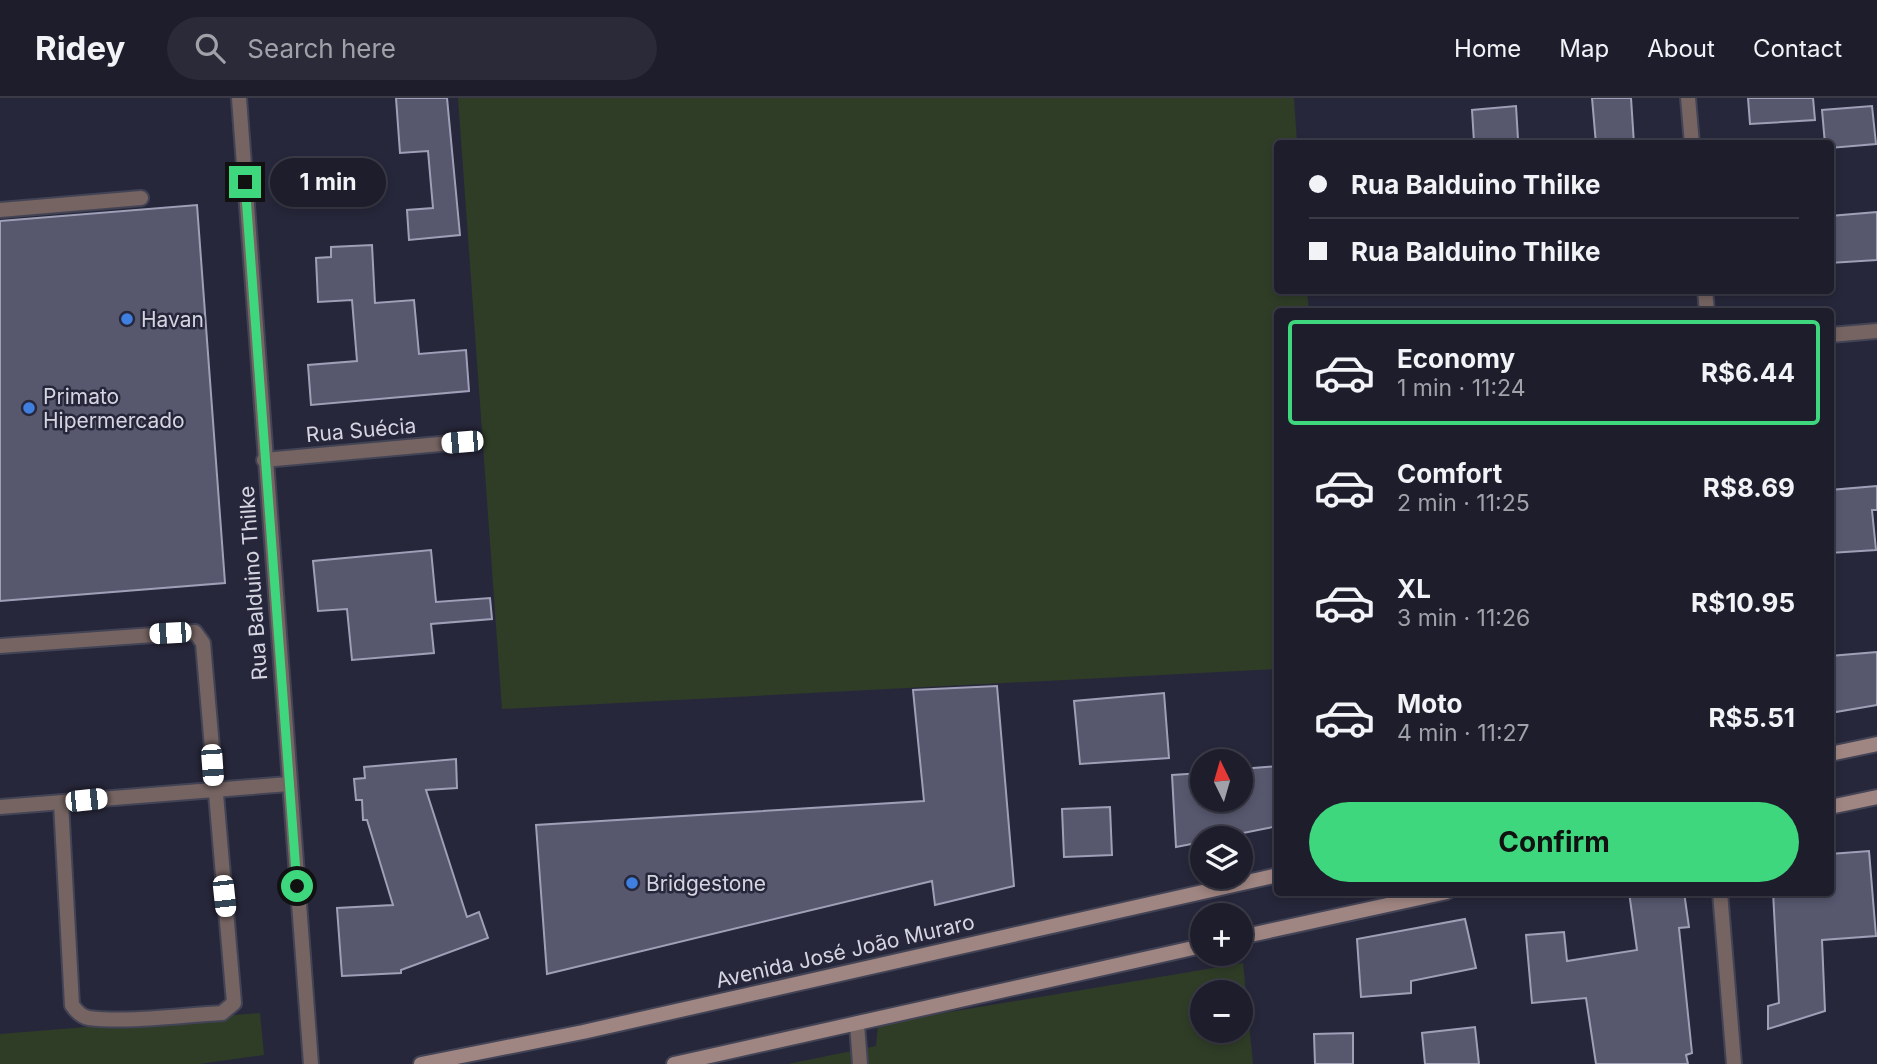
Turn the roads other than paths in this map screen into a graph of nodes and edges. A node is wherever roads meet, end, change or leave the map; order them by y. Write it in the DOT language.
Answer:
graph roads {
  1 [pos="240,98"];
  2 [pos="1688,98"];
  3 [pos="1692,140"];
  4 [pos="141,198"];
  5 [pos="0,210"];
  6 [pos="1877,331"];
  7 [pos="1834,335"];
  8 [pos="462,442"];
  9 [pos="264,460"];
  10 [pos="0,646"];
  11 [pos="1877,744"];
  12 [pos="1834,753"];
  13 [pos="289,784"];
  14 [pos="214,790"];
  15 [pos="1877,797"];
  16 [pos="61,803"];
  17 [pos="1834,806"];
  18 [pos="0,807"];
  19 [pos="1274,876"];
  20 [pos="1403,896"];
  21 [pos="1428,896"];
  22 [pos="1720,896"];
  23 [pos="1355,911"];
  24 [pos="1253,934"];
  25 [pos="1190,949"];
  26 [pos="857,1024"];
  27 [pos="311,1064"];
  28 [pos="421,1064"];
  29 [pos="674,1064"];
  30 [pos="860,1064"];
  31 [pos="1734,1064"];
  1 -- 9 [label="street, Rua Balduino Thilke"];
  2 -- 3 [label="street"];
  4 -- 5 [label="street"];
  6 -- 7 [label="street"];
  8 -- 9 [label="street, Rua Suécia"];
  9 -- 13 [label="street, Rua Balduino Thilke"];
  10 -- 14 [label="street"];
  11 -- 12 [label="main road"];
  13 -- 14 [label="street"];
  13 -- 27 [label="street, Rua Balduino Thilke"];
  14 -- 16 [label="street"];
  14 -- 16 [label="street"];
  15 -- 17 [label="main road"];
  16 -- 18 [label="street"];
  19 -- 28 [label="main road, Avenida José João Muraro"];
  20 -- 23 [label="main road"];
  21 -- 23 [label="main road"];
  22 -- 31 [label="street"];
  23 -- 24 [label="main road"];
  25 -- 26 [label="main road"];
  26 -- 29 [label="main road"];
  26 -- 30 [label="street"];
}
